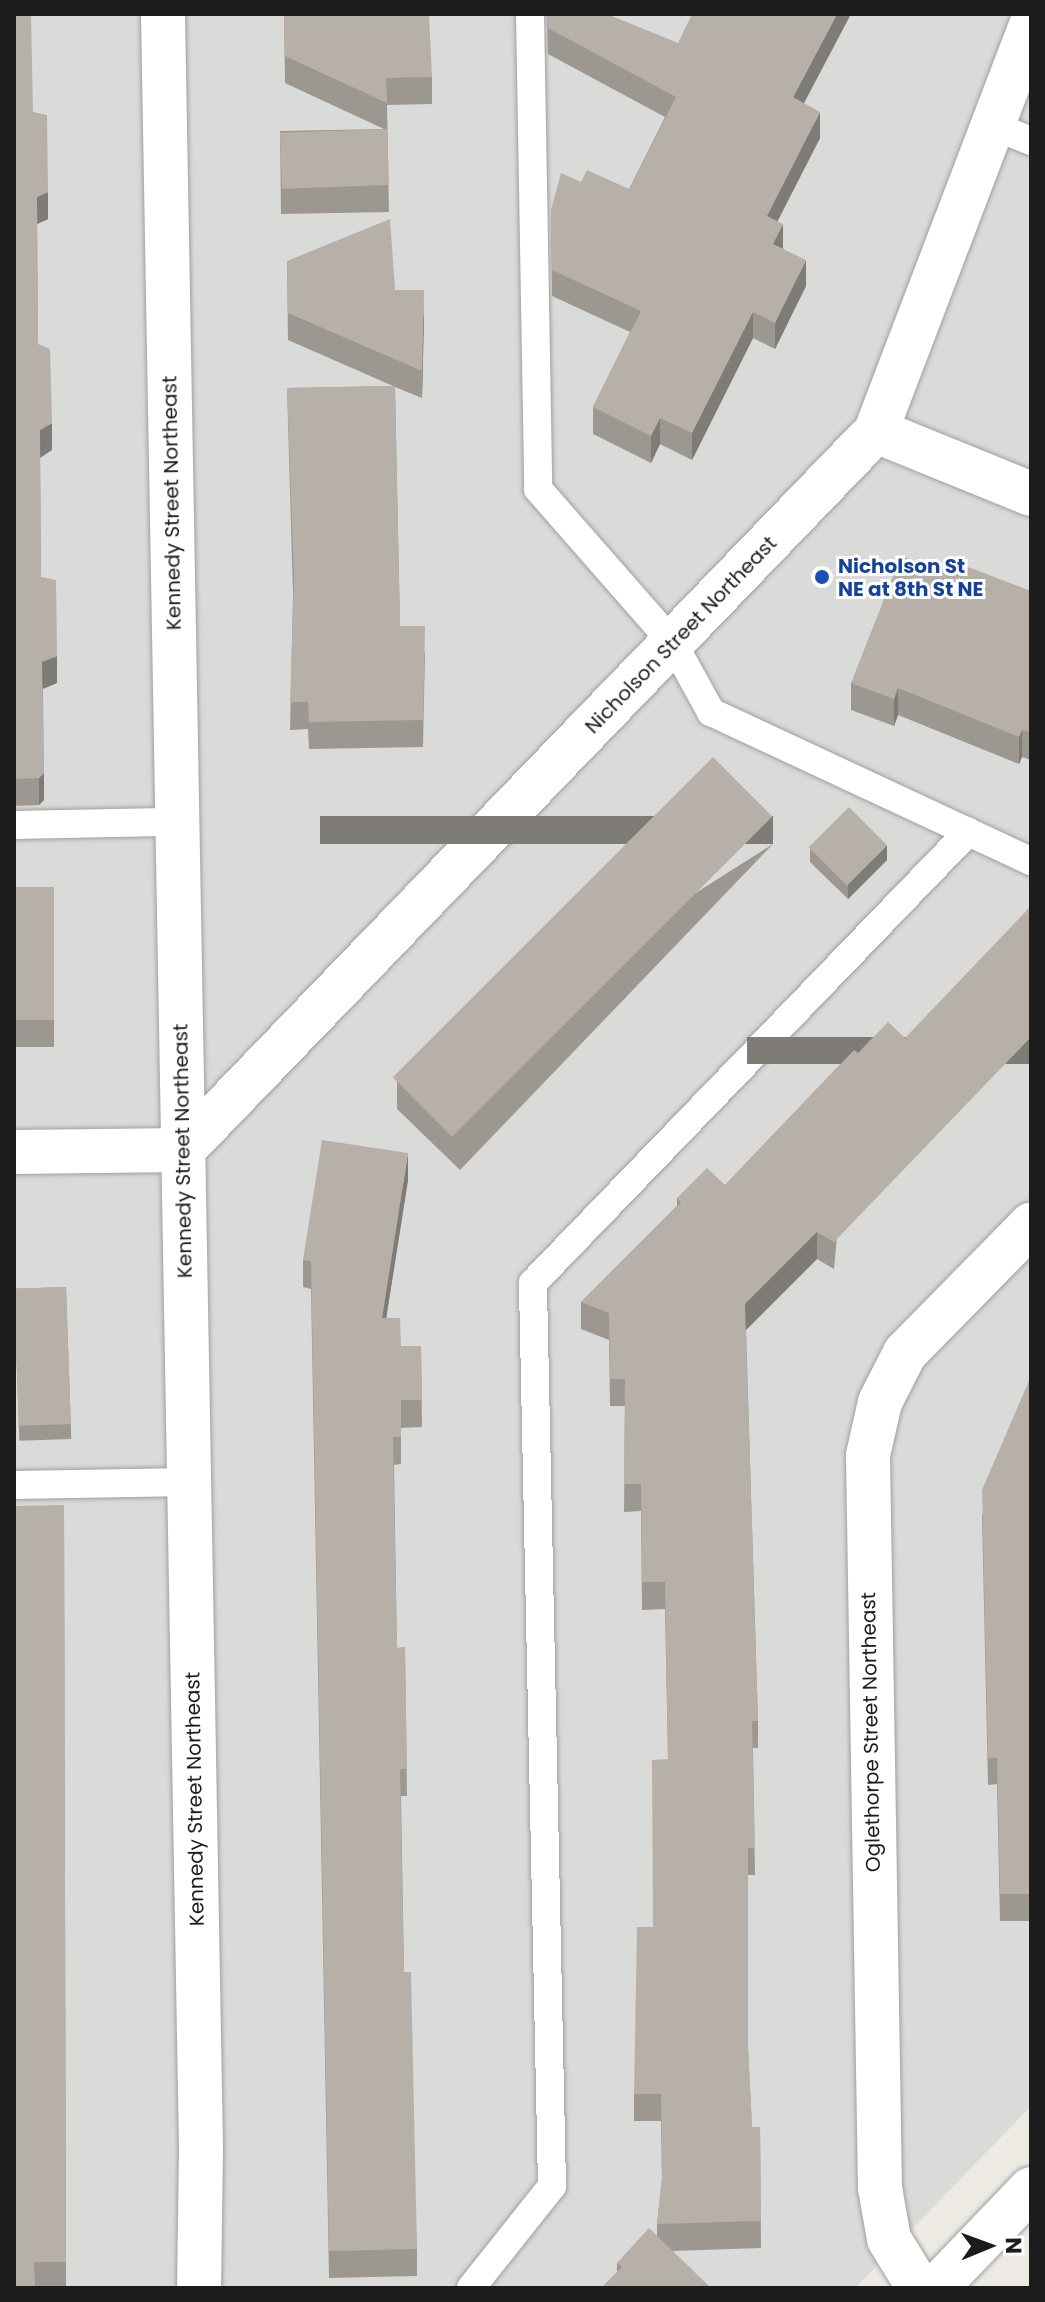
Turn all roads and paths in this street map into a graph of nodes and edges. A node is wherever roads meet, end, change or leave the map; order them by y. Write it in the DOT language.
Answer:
graph roads {
  1 [pos="163,14"];
  2 [pos="530,14"];
  3 [pos="1031,26"];
  4 [pos="1012,133"];
  5 [pos="876,431"];
  6 [pos="1031,494"];
  7 [pos="673,643"];
  8 [pos="177,822"];
  9 [pos="14,825"];
  10 [pos="968,832"];
  11 [pos="1031,861"];
  12 [pos="183,1150"];
  13 [pos="14,1152"];
  14 [pos="1031,1225"];
  15 [pos="190,1482"];
  16 [pos="14,1485"];
  17 [pos="1031,2189"];
  18 [pos="199,2288"];
  19 [pos="471,2288"];
  20 [pos="919,2288"];
  21 [pos="936,2288"];
  1 -- 8 [label="street, Kennedy Street Northeast"];
  2 -- 7 [label="lane"];
  3 -- 4 [label="street, Nicholson Street Northeast"];
  4 -- 5 [label="street, Nicholson Street Northeast"];
  5 -- 6 [label="street"];
  5 -- 7 [label="street, Nicholson Street Northeast"];
  7 -- 10 [label="lane"];
  7 -- 12 [label="street, Nicholson Street Northeast"];
  8 -- 9 [label="lane"];
  8 -- 12 [label="street, Kennedy Street Northeast"];
  10 -- 11 [label="lane"];
  10 -- 19 [label="lane"];
  12 -- 13 [label="street"];
  12 -- 15 [label="street, Kennedy Street Northeast"];
  14 -- 20 [label="street, Oglethorpe Street Northeast"];
  15 -- 16 [label="lane"];
  15 -- 18 [label="street, Kennedy Street Northeast"];
  17 -- 21 [label="street"];
}
